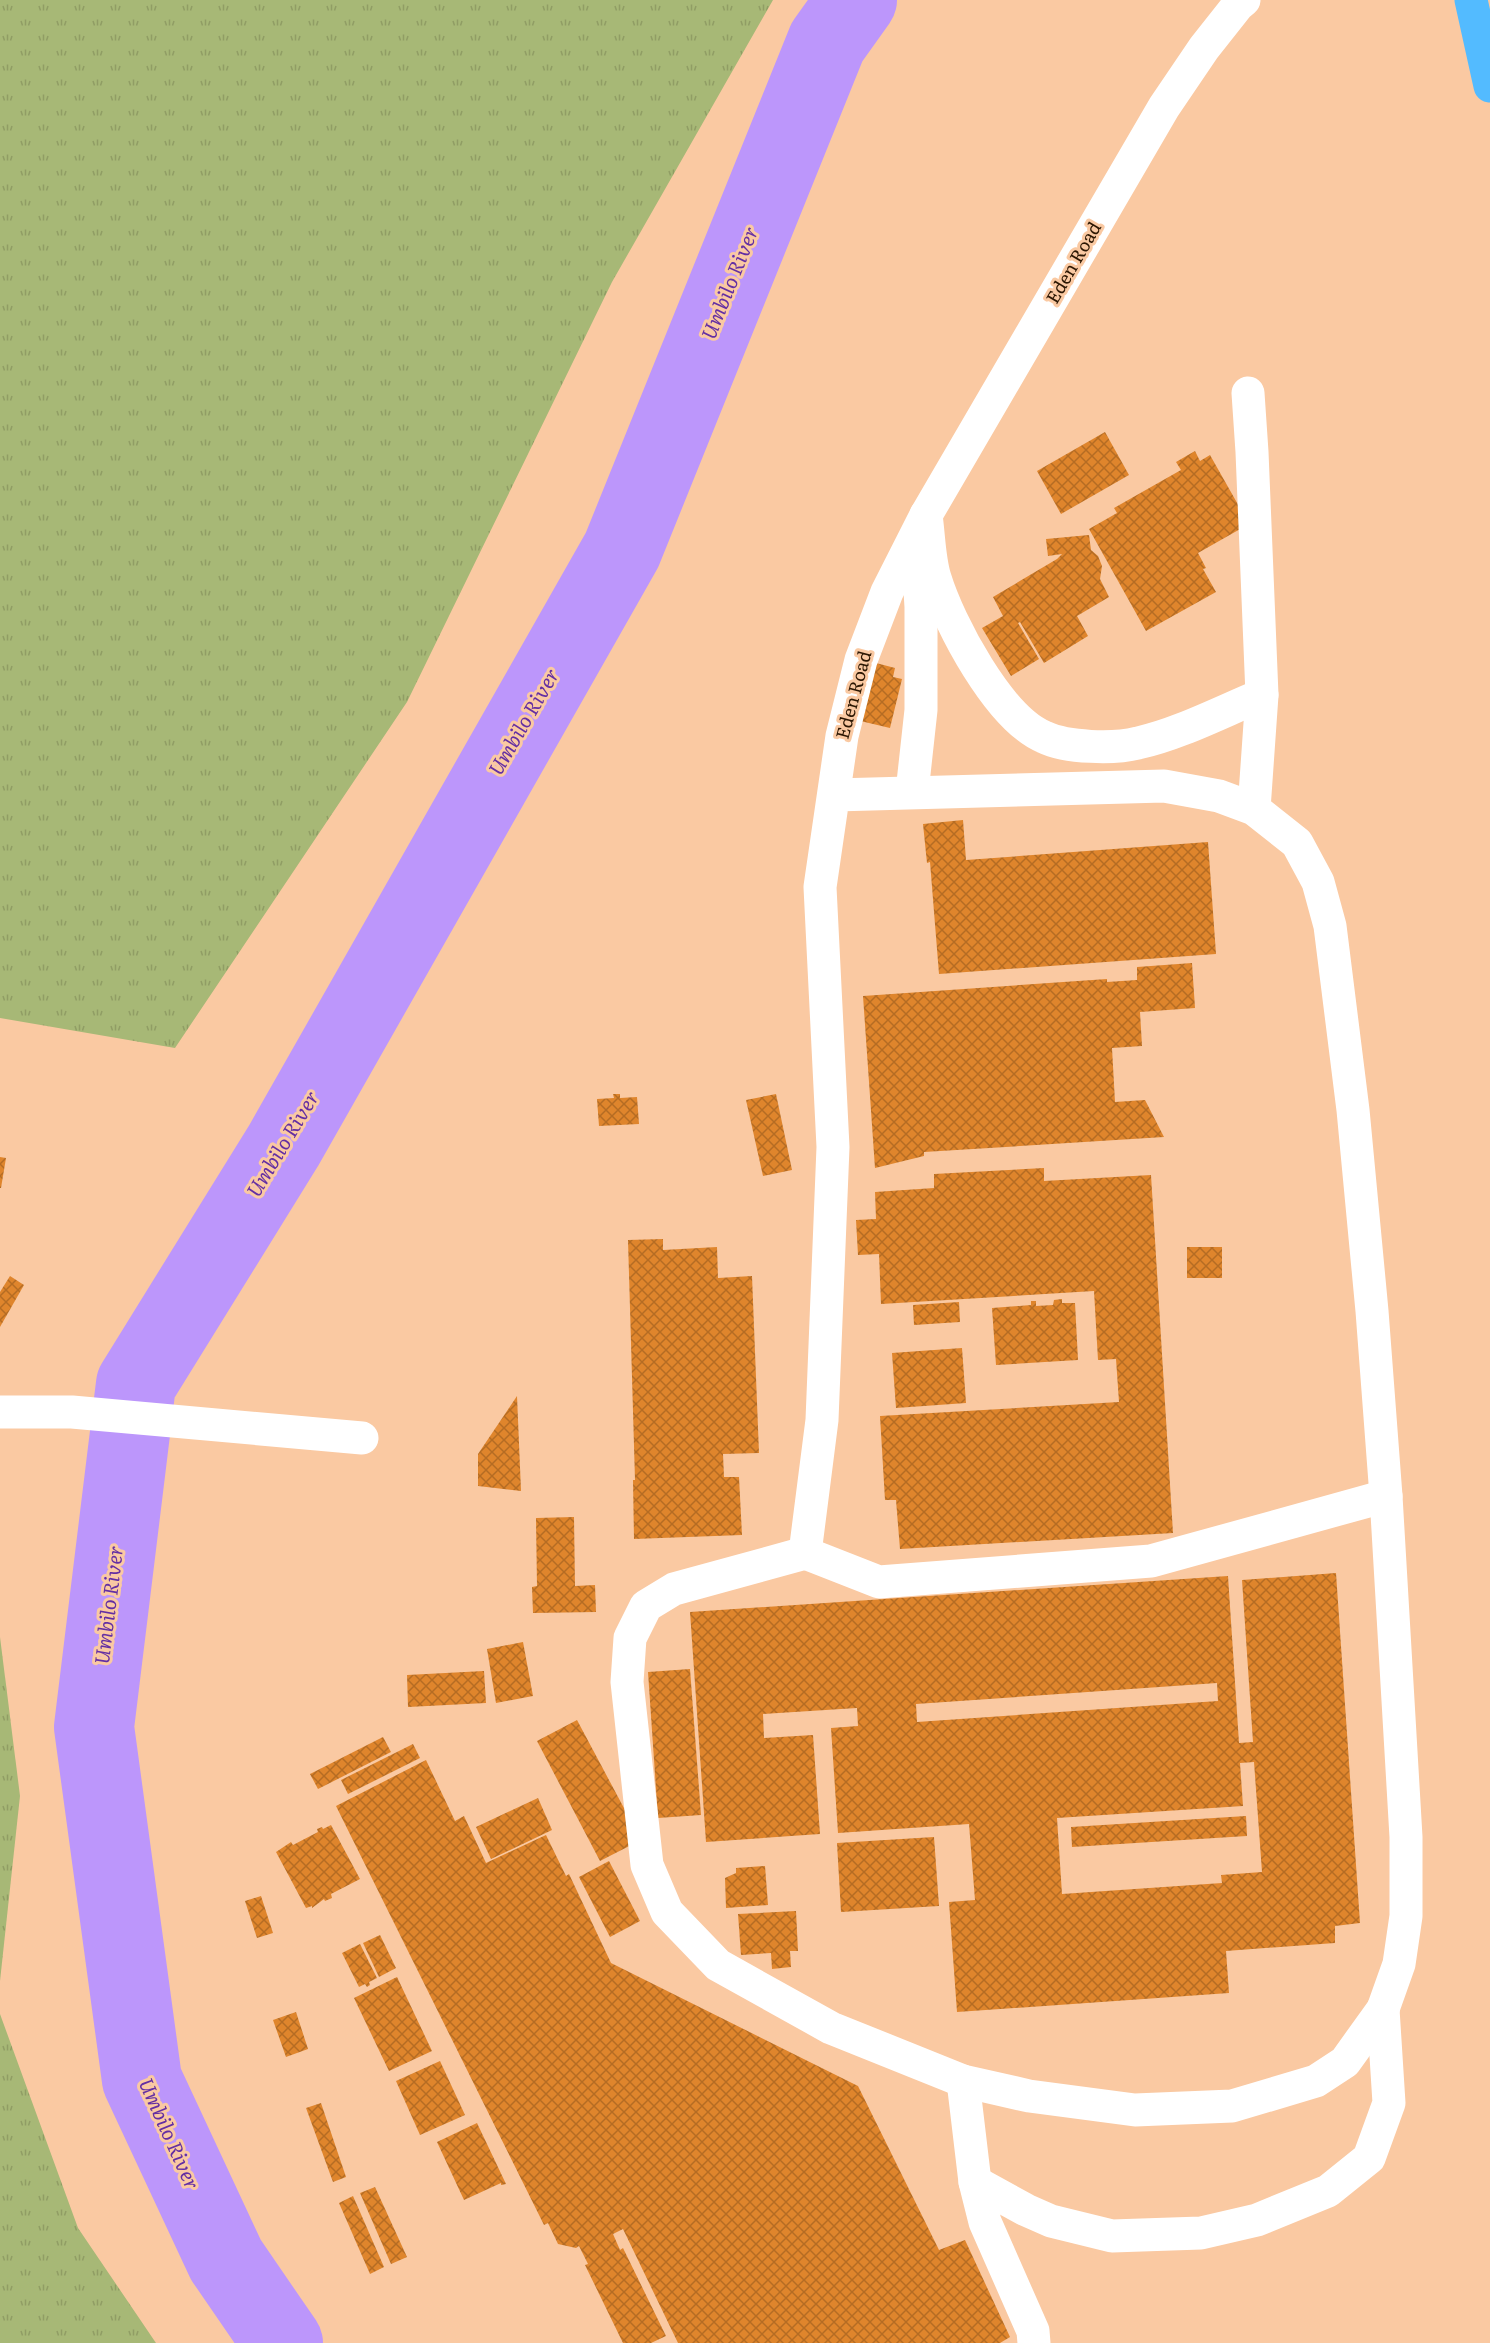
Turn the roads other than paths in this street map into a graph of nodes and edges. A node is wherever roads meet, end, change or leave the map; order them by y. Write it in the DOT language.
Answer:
graph roads {
  1 [pos="1244,0"];
  2 [pos="1471,0"];
  3 [pos="1490,86"];
  4 [pos="1248,393"];
  5 [pos="921,525"];
  6 [pos="1262,695"];
  7 [pos="912,792"];
  8 [pos="835,795"];
  9 [pos="1254,809"];
  10 [pos="0,1412"];
  11 [pos="362,1438"];
  12 [pos="1386,1496"];
  13 [pos="805,1553"];
  14 [pos="1383,2009"];
  15 [pos="963,2081"];
  16 [pos="975,2182"];
  17 [pos="1034,2343"];
  1 -- 5 [label="street, Eden Road"];
  2 -- 3 [label="highway"];
  4 -- 6 [label="street"];
  5 -- 6 [label="street"];
  5 -- 7 [label="street"];
  5 -- 8 [label="street, Eden Road"];
  6 -- 9 [label="street"];
  7 -- 8 [label="street"];
  7 -- 9 [label="street"];
  8 -- 13 [label="street, Eden Road"];
  9 -- 12 [label="street"];
  10 -- 11 [label="street"];
  12 -- 13 [label="street"];
  12 -- 14 [label="street"];
  13 -- 15 [label="street"];
  14 -- 15 [label="street"];
  14 -- 16 [label="street"];
  15 -- 16 [label="street"];
  16 -- 17 [label="street"];
}
